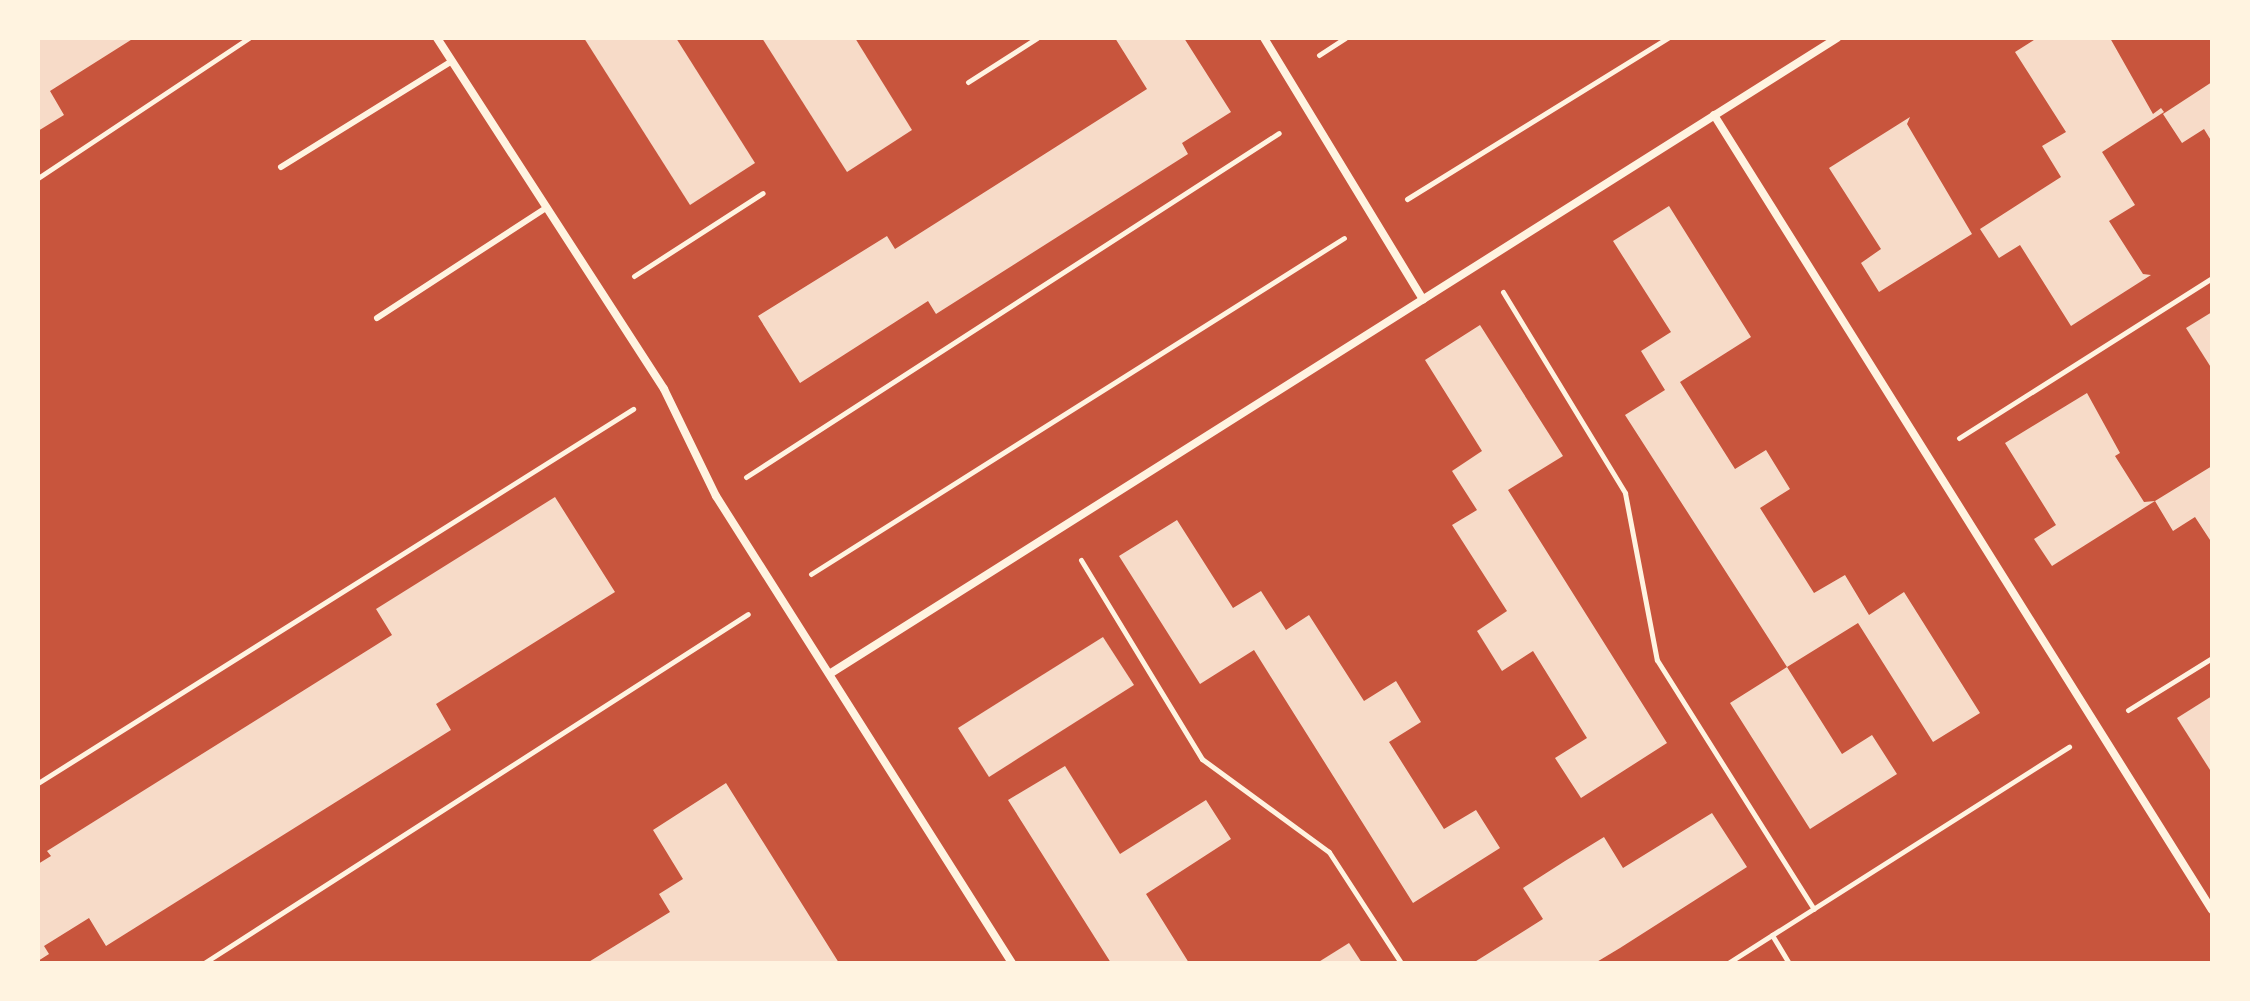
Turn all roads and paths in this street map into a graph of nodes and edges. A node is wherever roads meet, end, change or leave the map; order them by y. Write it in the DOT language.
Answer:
graph roads {
  1 [pos="249,38"];
  2 [pos="437,38"];
  3 [pos="1037,38"];
  4 [pos="1264,38"];
  5 [pos="1668,38"];
  6 [pos="1837,38"];
  7 [pos="452,61"];
  8 [pos="968,82"];
  9 [pos="1310,113"];
  10 [pos="1714,115"];
  11 [pos="281,167"];
  12 [pos="38,178"];
  13 [pos="763,193"];
  14 [pos="547,207"];
  15 [pos="1376,218"];
  16 [pos="1484,260"];
  17 [pos="2212,278"];
  18 [pos="603,296"];
  19 [pos="1423,299"];
  20 [pos="377,318"];
  21 [pos="664,389"];
  22 [pos="1930,456"];
  23 [pos="716,496"];
  24 [pos="1061,527"];
  25 [pos="778,595"];
  26 [pos="2212,658"];
  27 [pos="831,673"];
  28 [pos="2098,729"];
  29 [pos="38,783"];
  30 [pos="1814,909"];
  31 [pos="2212,910"];
  32 [pos="1772,935"];
  33 [pos="204,963"];
  34 [pos="1012,963"];
  35 [pos="1401,963"];
  36 [pos="1728,963"];
  37 [pos="1789,963"];
  1 -- 12 [label="path"];
  2 -- 7 [label="street"];
  3 -- 8 [label="path"];
  4 -- 9 [label="street"];
  5 -- 15 [label="path"];
  6 -- 10 [label="street"];
  7 -- 11 [label="lane"];
  7 -- 14 [label="street"];
  9 -- 15 [label="street"];
  9 -- 23 [label="path"];
  10 -- 16 [label="street"];
  10 -- 22 [label="street"];
  13 -- 18 [label="path"];
  14 -- 18 [label="street"];
  14 -- 20 [label="lane"];
  15 -- 19 [label="street"];
  15 -- 25 [label="path"];
  16 -- 19 [label="street"];
  16 -- 30 [label="path"];
  17 -- 22 [label="path"];
  18 -- 21 [label="street"];
  19 -- 24 [label="street"];
  21 -- 23 [label="street"];
  21 -- 29 [label="path"];
  22 -- 28 [label="street"];
  23 -- 25 [label="street"];
  24 -- 27 [label="street"];
  24 -- 35 [label="path"];
  25 -- 27 [label="street"];
  25 -- 33 [label="path"];
  26 -- 28 [label="path"];
  27 -- 34 [label="street"];
  28 -- 30 [label="path"];
  28 -- 31 [label="street"];
  30 -- 32 [label="path"];
  32 -- 36 [label="path"];
  32 -- 37 [label="path"];
}
